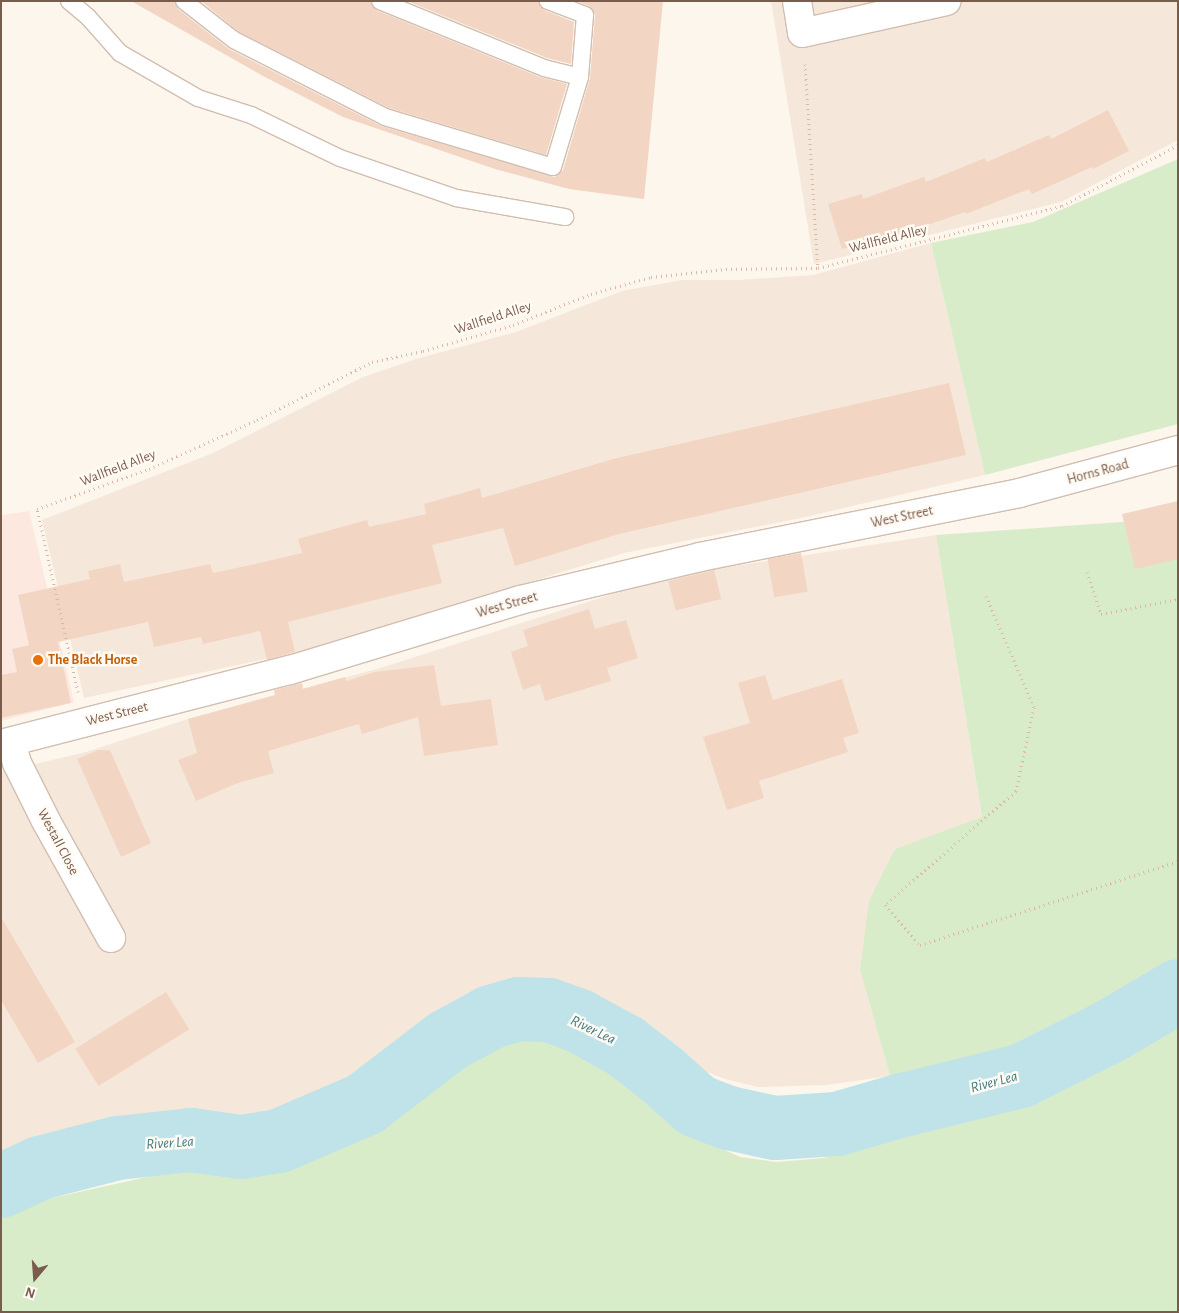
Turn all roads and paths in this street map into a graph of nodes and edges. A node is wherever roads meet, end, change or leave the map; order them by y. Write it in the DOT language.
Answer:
graph roads {
  1 [pos="69,1"];
  2 [pos="184,1"];
  3 [pos="380,1"];
  4 [pos="548,1"];
  5 [pos="797,1"];
  6 [pos="946,1"];
  7 [pos="802,33"];
  8 [pos="580,77"];
  9 [pos="1178,146"];
  10 [pos="565,217"];
  11 [pos="818,268"];
  12 [pos="1178,450"];
  13 [pos="1019,493"];
  14 [pos="1088,572"];
  15 [pos="986,596"];
  16 [pos="1178,599"];
  17 [pos="85,721"];
  18 [pos="6,743"];
  19 [pos="1178,861"];
  20 [pos="111,938"];
  1 -- 10 [label="lane"];
  2 -- 8 [label="lane"];
  3 -- 8 [label="lane"];
  4 -- 8 [label="lane"];
  5 -- 7 [label="street"];
  6 -- 7 [label="street"];
  7 -- 11 [label="path"];
  9 -- 11 [label="path, Wallfield Alley"];
  11 -- 17 [label="path, Wallfield Alley"];
  12 -- 13 [label="street, Horns Road"];
  13 -- 17 [label="street, West Street"];
  14 -- 16 [label="path"];
  15 -- 19 [label="path"];
  17 -- 18 [label="street, West Street"];
  18 -- 20 [label="street, Westall Close"];
}
